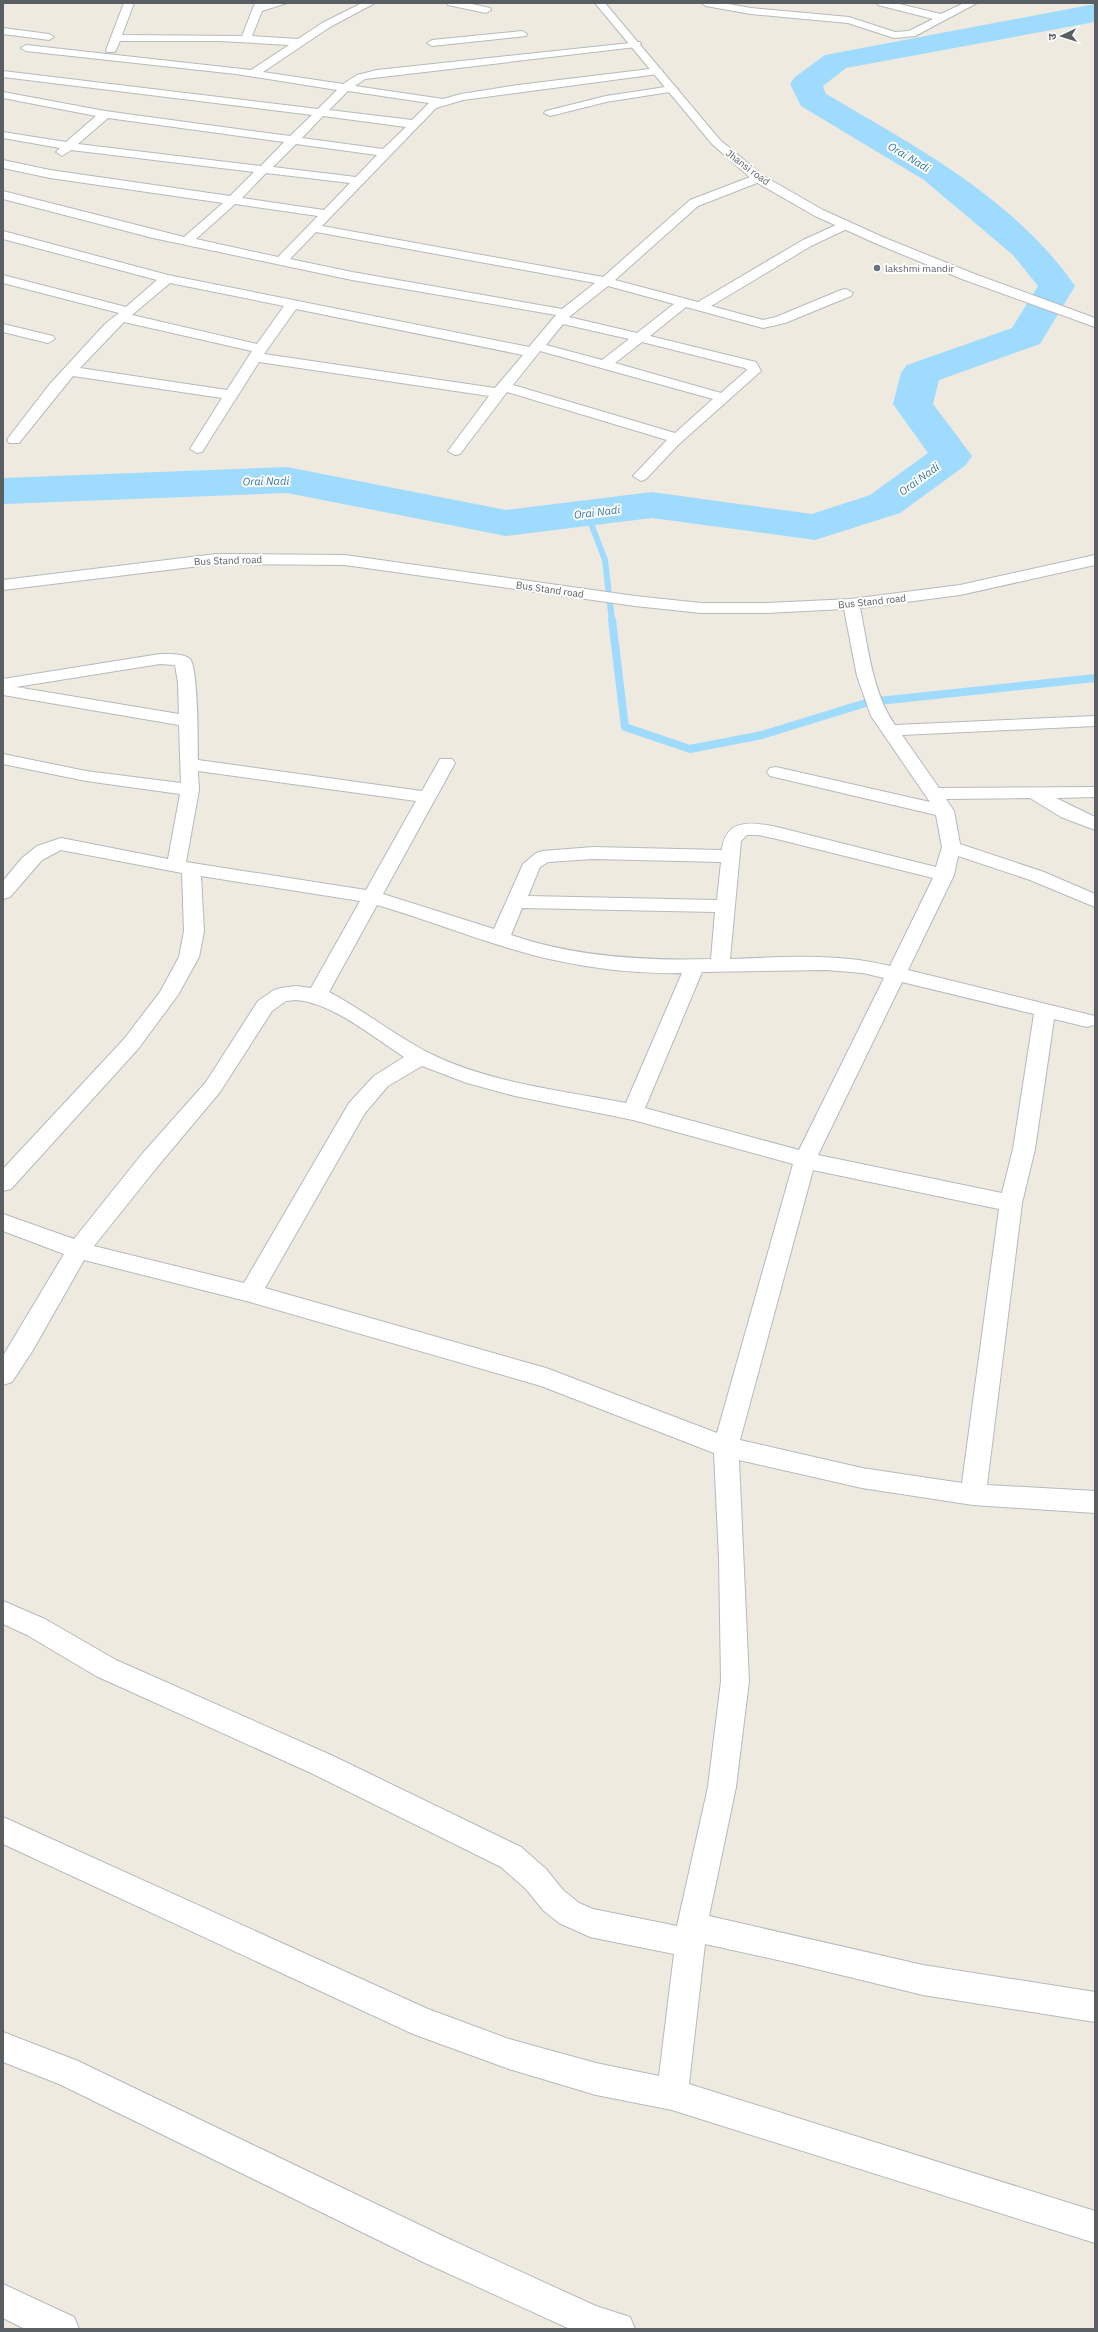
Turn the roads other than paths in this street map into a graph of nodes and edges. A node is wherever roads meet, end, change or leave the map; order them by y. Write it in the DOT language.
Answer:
graph roads {
  1 [pos="129,3"];
  2 [pos="282,3"];
  3 [pos="370,3"];
  4 [pos="452,3"];
  5 [pos="600,3"];
  6 [pos="706,3"];
  7 [pos="882,3"];
  8 [pos="969,3"];
  9 [pos="259,6"];
  10 [pos="806,7"];
  11 [pos="486,10"];
  12 [pos="796,15"];
  13 [pos="943,18"];
  14 [pos="3,31"];
  15 [pos="425,34"];
  16 [pos="522,34"];
  17 [pos="59,38"];
  18 [pos="246,39"];
  19 [pos="116,41"];
  20 [pos="302,42"];
  21 [pos="98,43"];
  22 [pos="432,43"];
  23 [pos="636,44"];
  24 [pos="26,48"];
  25 [pos="107,57"];
  26 [pos="97,65"];
  27 [pos="449,65"];
  28 [pos="658,71"];
  29 [pos="3,74"];
  30 [pos="87,74"];
  31 [pos="254,74"];
  32 [pos="76,82"];
  33 [pos="347,86"];
  34 [pos="672,89"];
  35 [pos="3,95"];
  36 [pos="442,102"];
  37 [pos="48,104"];
  38 [pos="321,112"];
  39 [pos="550,113"];
  40 [pos="105,114"];
  41 [pos="413,124"];
  42 [pos="3,135"];
  43 [pos="290,141"];
  44 [pos="69,146"];
  45 [pos="385,153"];
  46 [pos="3,164"];
  47 [pos="263,170"];
  48 [pos="43,176"];
  49 [pos="758,178"];
  50 [pos="359,181"];
  51 [pos="27,190"];
  52 [pos="3,195"];
  53 [pos="16,198"];
  54 [pos="233,200"];
  55 [pos="328,214"];
  56 [pos="845,225"];
  57 [pos="315,228"];
  58 [pos="3,235"];
  59 [pos="187,241"];
  60 [pos="281,261"];
  61 [pos="3,279"];
  62 [pos="167,279"];
  63 [pos="606,281"];
  64 [pos="846,293"];
  65 [pos="684,302"];
  66 [pos="292,305"];
  67 [pos="699,307"];
  68 [pos="124,314"];
  69 [pos="563,316"];
  70 [pos="1095,323"];
  71 [pos="6,332"];
  72 [pos="640,337"];
  73 [pos="48,339"];
  74 [pos="534,349"];
  75 [pos="258,353"];
  76 [pos="604,365"];
  77 [pos="69,371"];
  78 [pos="501,390"];
  79 [pos="231,395"];
  80 [pos="724,398"];
  81 [pos="677,438"];
  82 [pos="14,440"];
  83 [pos="196,449"];
  84 [pos="455,451"];
  85 [pos="641,476"];
  86 [pos="1095,560"];
  87 [pos="3,585"];
  88 [pos="851,604"];
  89 [pos="3,684"];
  90 [pos="3,690"];
  91 [pos="189,721"];
  92 [pos="1095,722"];
  93 [pos="885,723"];
  94 [pos="3,759"];
  95 [pos="446,763"];
  96 [pos="190,764"];
  97 [pos="776,772"];
  98 [pos="190,790"];
  99 [pos="1095,792"];
  100 [pos="1033,793"];
  101 [pos="934,794"];
  102 [pos="428,797"];
  103 [pos="945,811"];
  104 [pos="1095,824"];
  105 [pos="952,847"];
  106 [pos="731,856"];
  107 [pos="184,867"];
  108 [pos="944,875"];
  109 [pos="3,893"];
  110 [pos="372,898"];
  111 [pos="1095,901"];
  112 [pos="515,902"];
  113 [pos="726,906"];
  114 [pos="500,937"];
  115 [pos="720,964"];
  116 [pos="695,965"];
  117 [pos="897,972"];
  118 [pos="317,996"];
  119 [pos="1045,1011"];
  120 [pos="1086,1020"];
  121 [pos="420,1058"];
  122 [pos="633,1112"];
  123 [pos="805,1160"];
  124 [pos="3,1184"];
  125 [pos="1011,1204"];
  126 [pos="3,1222"];
  127 [pos="78,1250"];
  128 [pos="250,1293"];
  129 [pos="3,1376"];
  130 [pos="726,1447"];
  131 [pos="972,1494"];
  132 [pos="1095,1502"];
  133 [pos="3,1612"];
  134 [pos="3,1830"];
  135 [pos="691,1935"];
  136 [pos="1095,2007"];
  137 [pos="3,2047"];
  138 [pos="672,2094"];
  139 [pos="1095,2227"];
  140 [pos="3,2301"];
  141 [pos="62,2329"];
  142 [pos="618,2329"];
  1 -- 19 [label="street"];
  2 -- 9 [label="street"];
  3 -- 20 [label="street"];
  4 -- 11 [label="street"];
  5 -- 23 [label="street, Jhansi road"];
  6 -- 12 [label="street"];
  7 -- 13 [label="street"];
  8 -- 13 [label="street"];
  9 -- 18 [label="street"];
  10 -- 12 [label="street"];
  12 -- 13 [label="street"];
  14 -- 17 [label="street"];
  15 -- 22 [label="street"];
  16 -- 22 [label="street"];
  18 -- 19 [label="street"];
  18 -- 20 [label="street"];
  19 -- 21 [label="street"];
  19 -- 25 [label="street"];
  20 -- 31 [label="street"];
  22 -- 27 [label="street"];
  23 -- 27 [label="street"];
  23 -- 28 [label="street, Jhansi road"];
  24 -- 25 [label="street"];
  25 -- 26 [label="street"];
  25 -- 31 [label="street"];
  27 -- 33 [label="street"];
  28 -- 34 [label="street, Jhansi road"];
  28 -- 36 [label="street"];
  29 -- 32 [label="street"];
  30 -- 32 [label="street"];
  31 -- 33 [label="street"];
  32 -- 37 [label="street"];
  32 -- 38 [label="street"];
  33 -- 36 [label="street"];
  33 -- 38 [label="street"];
  34 -- 39 [label="street"];
  34 -- 49 [label="street, Jhansi road"];
  35 -- 37 [label="street"];
  36 -- 41 [label="street"];
  37 -- 40 [label="street"];
  38 -- 41 [label="street"];
  38 -- 43 [label="street"];
  40 -- 43 [label="street"];
  40 -- 44 [label="street"];
  41 -- 45 [label="street"];
  42 -- 44 [label="street"];
  43 -- 45 [label="street"];
  43 -- 47 [label="street"];
  44 -- 47 [label="street"];
  44 -- 48 [label="street"];
  45 -- 50 [label="street"];
  46 -- 48 [label="street"];
  47 -- 50 [label="street"];
  47 -- 54 [label="street"];
  48 -- 54 [label="street"];
  49 -- 56 [label="street, Jhansi road"];
  49 -- 63 [label="street"];
  50 -- 55 [label="street"];
  51 -- 53 [label="street"];
  52 -- 53 [label="street"];
  53 -- 59 [label="street"];
  54 -- 55 [label="street"];
  54 -- 59 [label="street"];
  55 -- 57 [label="street"];
  56 -- 67 [label="street"];
  56 -- 70 [label="street, Jhansi road"];
  57 -- 60 [label="street"];
  57 -- 63 [label="street"];
  58 -- 62 [label="street"];
  59 -- 60 [label="street"];
  60 -- 69 [label="street"];
  61 -- 68 [label="street"];
  62 -- 66 [label="street"];
  62 -- 68 [label="street"];
  63 -- 65 [label="street"];
  63 -- 69 [label="street"];
  64 -- 67 [label="street"];
  65 -- 67 [label="street"];
  65 -- 72 [label="street"];
  66 -- 74 [label="street"];
  66 -- 75 [label="street"];
  68 -- 75 [label="street"];
  68 -- 77 [label="street"];
  69 -- 72 [label="street"];
  69 -- 74 [label="street"];
  71 -- 73 [label="street"];
  72 -- 76 [label="street"];
  72 -- 80 [label="street"];
  74 -- 76 [label="street"];
  74 -- 78 [label="street"];
  75 -- 78 [label="street"];
  75 -- 79 [label="street"];
  76 -- 80 [label="street"];
  77 -- 79 [label="street"];
  77 -- 82 [label="street"];
  78 -- 81 [label="street"];
  78 -- 84 [label="street"];
  79 -- 83 [label="street"];
  80 -- 81 [label="street"];
  81 -- 85 [label="street"];
  86 -- 88 [label="street, Bus Stand road"];
  87 -- 88 [label="street, Bus Stand road"];
  88 -- 93 [label="street"];
  89 -- 91 [label="street"];
  90 -- 91 [label="street"];
  91 -- 96 [label="street"];
  92 -- 93 [label="street"];
  93 -- 101 [label="street"];
  94 -- 98 [label="street"];
  95 -- 102 [label="street"];
  96 -- 98 [label="street"];
  96 -- 102 [label="street"];
  97 -- 103 [label="street"];
  98 -- 107 [label="street"];
  99 -- 100 [label="street"];
  100 -- 101 [label="street"];
  100 -- 104 [label="street"];
  101 -- 103 [label="street"];
  102 -- 110 [label="street"];
  103 -- 105 [label="street"];
  105 -- 108 [label="street"];
  105 -- 111 [label="street"];
  106 -- 108 [label="street"];
  106 -- 112 [label="street"];
  106 -- 113 [label="street"];
  107 -- 109 [label="street"];
  107 -- 110 [label="street"];
  107 -- 124 [label="street"];
  108 -- 117 [label="street"];
  110 -- 114 [label="street"];
  110 -- 118 [label="street"];
  112 -- 113 [label="street"];
  112 -- 114 [label="street"];
  113 -- 115 [label="street"];
  114 -- 116 [label="street"];
  115 -- 116 [label="street"];
  115 -- 117 [label="street"];
  116 -- 122 [label="street"];
  117 -- 119 [label="street"];
  117 -- 123 [label="street"];
  118 -- 121 [label="street"];
  118 -- 127 [label="street"];
  119 -- 120 [label="street"];
  119 -- 125 [label="street"];
  121 -- 122 [label="street"];
  121 -- 128 [label="street"];
  122 -- 123 [label="street"];
  123 -- 125 [label="street"];
  123 -- 130 [label="street"];
  125 -- 131 [label="street"];
  126 -- 127 [label="street"];
  127 -- 128 [label="street"];
  127 -- 129 [label="street"];
  128 -- 130 [label="street"];
  130 -- 131 [label="street"];
  130 -- 135 [label="street"];
  131 -- 132 [label="street"];
  133 -- 135 [label="street"];
  134 -- 138 [label="street"];
  135 -- 136 [label="street"];
  135 -- 138 [label="street"];
  137 -- 142 [label="street"];
  138 -- 139 [label="street"];
  140 -- 141 [label="street"];
}
